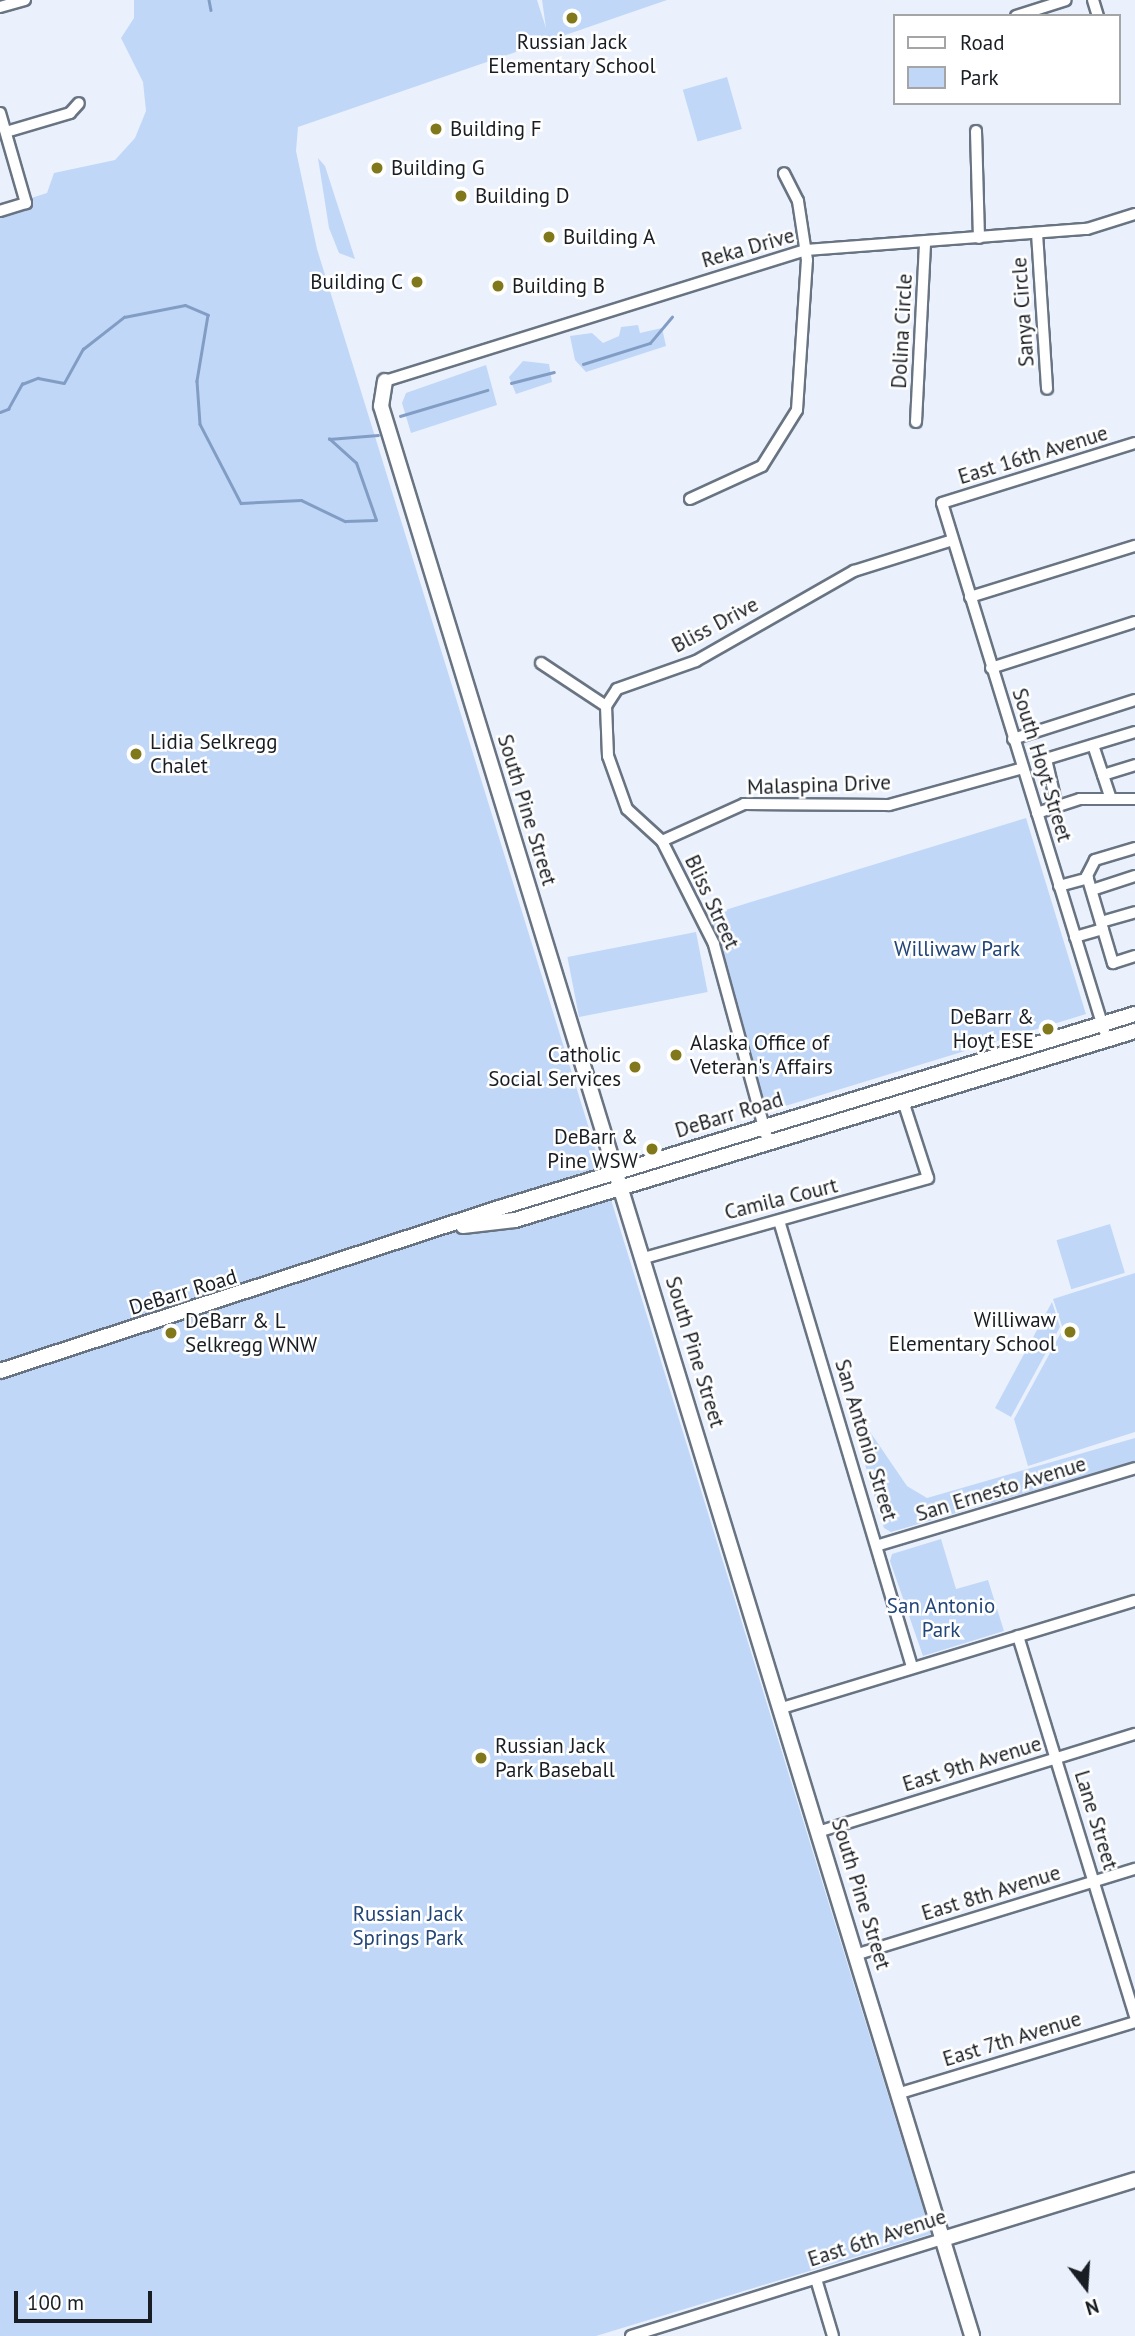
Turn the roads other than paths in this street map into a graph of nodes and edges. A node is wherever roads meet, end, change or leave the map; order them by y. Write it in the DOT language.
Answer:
graph roads {
  1 [pos="25,0"];
  2 [pos="1066,0"];
  3 [pos="0,7"];
  4 [pos="1025,14"];
  5 [pos="79,103"];
  6 [pos="0,113"];
  7 [pos="976,131"];
  8 [pos="6,132"];
  9 [pos="784,173"];
  10 [pos="0,211"];
  11 [pos="1135,214"];
  12 [pos="1037,233"];
  13 [pos="979,238"];
  14 [pos="925,242"];
  15 [pos="806,250"];
  16 [pos="385,381"];
  17 [pos="1047,388"];
  18 [pos="916,422"];
  19 [pos="1135,443"];
  20 [pos="690,499"];
  21 [pos="942,503"];
  22 [pos="950,541"];
  23 [pos="1135,546"];
  24 [pos="970,597"];
  25 [pos="1135,622"];
  26 [pos="541,663"];
  27 [pos="991,668"];
  28 [pos="1135,700"];
  29 [pos="606,706"];
  30 [pos="1135,732"];
  31 [pos="1013,738"];
  32 [pos="1093,745"];
  33 [pos="1135,765"];
  34 [pos="1023,768"];
  35 [pos="1103,775"];
  36 [pos="1111,799"];
  37 [pos="1135,799"];
  38 [pos="1057,806"];
  39 [pos="1037,813"];
  40 [pos="662,841"];
  41 [pos="1135,848"];
  42 [pos="1135,876"];
  43 [pos="1088,878"];
  44 [pos="1059,886"];
  45 [pos="1092,890"];
  46 [pos="1135,912"];
  47 [pos="1102,926"];
  48 [pos="1075,937"];
  49 [pos="1135,956"];
  50 [pos="1135,1014"];
  51 [pos="1102,1024"];
  52 [pos="1135,1031"];
  53 [pos="1107,1040"];
  54 [pos="903,1101"];
  55 [pos="764,1126"];
  56 [pos="768,1142"];
  57 [pos="617,1172"];
  58 [pos="622,1187"];
  59 [pos="780,1224"];
  60 [pos="458,1226"];
  61 [pos="644,1258"];
  62 [pos="0,1371"];
  63 [pos="1135,1468"];
  64 [pos="878,1545"];
  65 [pos="1135,1601"];
  66 [pos="1018,1636"];
  67 [pos="912,1668"];
  68 [pos="782,1708"];
  69 [pos="1135,1734"];
  70 [pos="1056,1758"];
  71 [pos="821,1831"];
  72 [pos="1135,1869"];
  73 [pos="1095,1881"];
  74 [pos="858,1954"];
  75 [pos="1135,2017"];
  76 [pos="1135,2022"];
  77 [pos="900,2093"];
  78 [pos="1135,2180"];
  79 [pos="943,2239"];
  80 [pos="816,2279"];
  81 [pos="631,2336"];
  82 [pos="833,2336"];
  83 [pos="972,2336"];
  1 -- 3 [label="street"];
  2 -- 4 [label="street"];
  5 -- 8 [label="street"];
  6 -- 8 [label="street"];
  7 -- 13 [label="street"];
  8 -- 10 [label="street"];
  9 -- 15 [label="street"];
  11 -- 12 [label="street, Reka Drive"];
  12 -- 13 [label="street, Reka Drive"];
  12 -- 17 [label="street, Sanya Circle"];
  13 -- 14 [label="street, Reka Drive"];
  14 -- 15 [label="street, Reka Drive"];
  14 -- 18 [label="street, Dolina Circle"];
  15 -- 16 [label="street, Reka Drive"];
  15 -- 20 [label="street"];
  16 -- 57 [label="street, South Pine Street"];
  19 -- 21 [label="street, East 16th Avenue"];
  21 -- 22 [label="street, South Hoyt Street"];
  22 -- 24 [label="street, South Hoyt Street"];
  22 -- 29 [label="street, Bliss Drive"];
  23 -- 24 [label="street"];
  24 -- 27 [label="street, South Hoyt Street"];
  25 -- 27 [label="street"];
  26 -- 29 [label="street"];
  27 -- 31 [label="street, South Hoyt Street"];
  28 -- 31 [label="street"];
  29 -- 40 [label="street"];
  30 -- 32 [label="street"];
  31 -- 34 [label="street, South Hoyt Street"];
  32 -- 35 [label="street"];
  32 -- 38 [label="street"];
  33 -- 35 [label="street"];
  34 -- 39 [label="street, South Hoyt Street"];
  34 -- 40 [label="street, Malaspina Drive"];
  35 -- 36 [label="street"];
  36 -- 37 [label="street"];
  36 -- 38 [label="street"];
  38 -- 39 [label="street"];
  39 -- 44 [label="street, South Hoyt Street"];
  40 -- 55 [label="street, Bliss Street"];
  41 -- 43 [label="street"];
  42 -- 45 [label="street"];
  43 -- 44 [label="street"];
  43 -- 45 [label="street"];
  44 -- 48 [label="street, South Hoyt Street"];
  45 -- 47 [label="street"];
  46 -- 47 [label="street"];
  47 -- 48 [label="street"];
  47 -- 49 [label="street"];
  48 -- 51 [label="street, South Hoyt Street"];
  50 -- 51 [label="street, DeBarr Road"];
  51 -- 53 [label="street, South Hoyt Street"];
  51 -- 55 [label="street, DeBarr Road"];
  52 -- 53 [label="street, DeBarr Road"];
  53 -- 54 [label="street, DeBarr Road"];
  54 -- 56 [label="street, DeBarr Road"];
  54 -- 59 [label="street, Camila Court"];
  55 -- 56 [label="street, Bliss Street"];
  55 -- 57 [label="street, DeBarr Road"];
  56 -- 58 [label="street, DeBarr Road"];
  57 -- 58 [label="street, South Pine Street"];
  57 -- 60 [label="street, DeBarr Road"];
  58 -- 60 [label="street, DeBarr Road"];
  58 -- 61 [label="street, South Pine Street"];
  59 -- 61 [label="street, Camila Court"];
  59 -- 64 [label="street, San Antonio Street"];
  60 -- 62 [label="street, DeBarr Road"];
  61 -- 68 [label="street, South Pine Street"];
  63 -- 64 [label="street, San Ernesto Avenue"];
  64 -- 67 [label="street, San Antonio Street"];
  65 -- 66 [label="street"];
  66 -- 67 [label="street"];
  66 -- 70 [label="street, Lane Street"];
  67 -- 68 [label="street"];
  68 -- 71 [label="street, South Pine Street"];
  69 -- 70 [label="street, East 9th Avenue"];
  70 -- 71 [label="street, East 9th Avenue"];
  70 -- 73 [label="street, Lane Street"];
  71 -- 74 [label="street, South Pine Street"];
  72 -- 73 [label="street, East 8th Avenue"];
  73 -- 74 [label="street, East 8th Avenue"];
  73 -- 75 [label="street, Lane Street"];
  74 -- 77 [label="street, South Pine Street"];
  76 -- 77 [label="street, East 7th Avenue"];
  77 -- 79 [label="street, South Pine Street"];
  78 -- 79 [label="street, East 6th Avenue"];
  79 -- 80 [label="street, East 6th Avenue"];
  79 -- 83 [label="street, South Pine Street"];
  80 -- 81 [label="street, East 6th Avenue"];
  80 -- 82 [label="street"];
}
